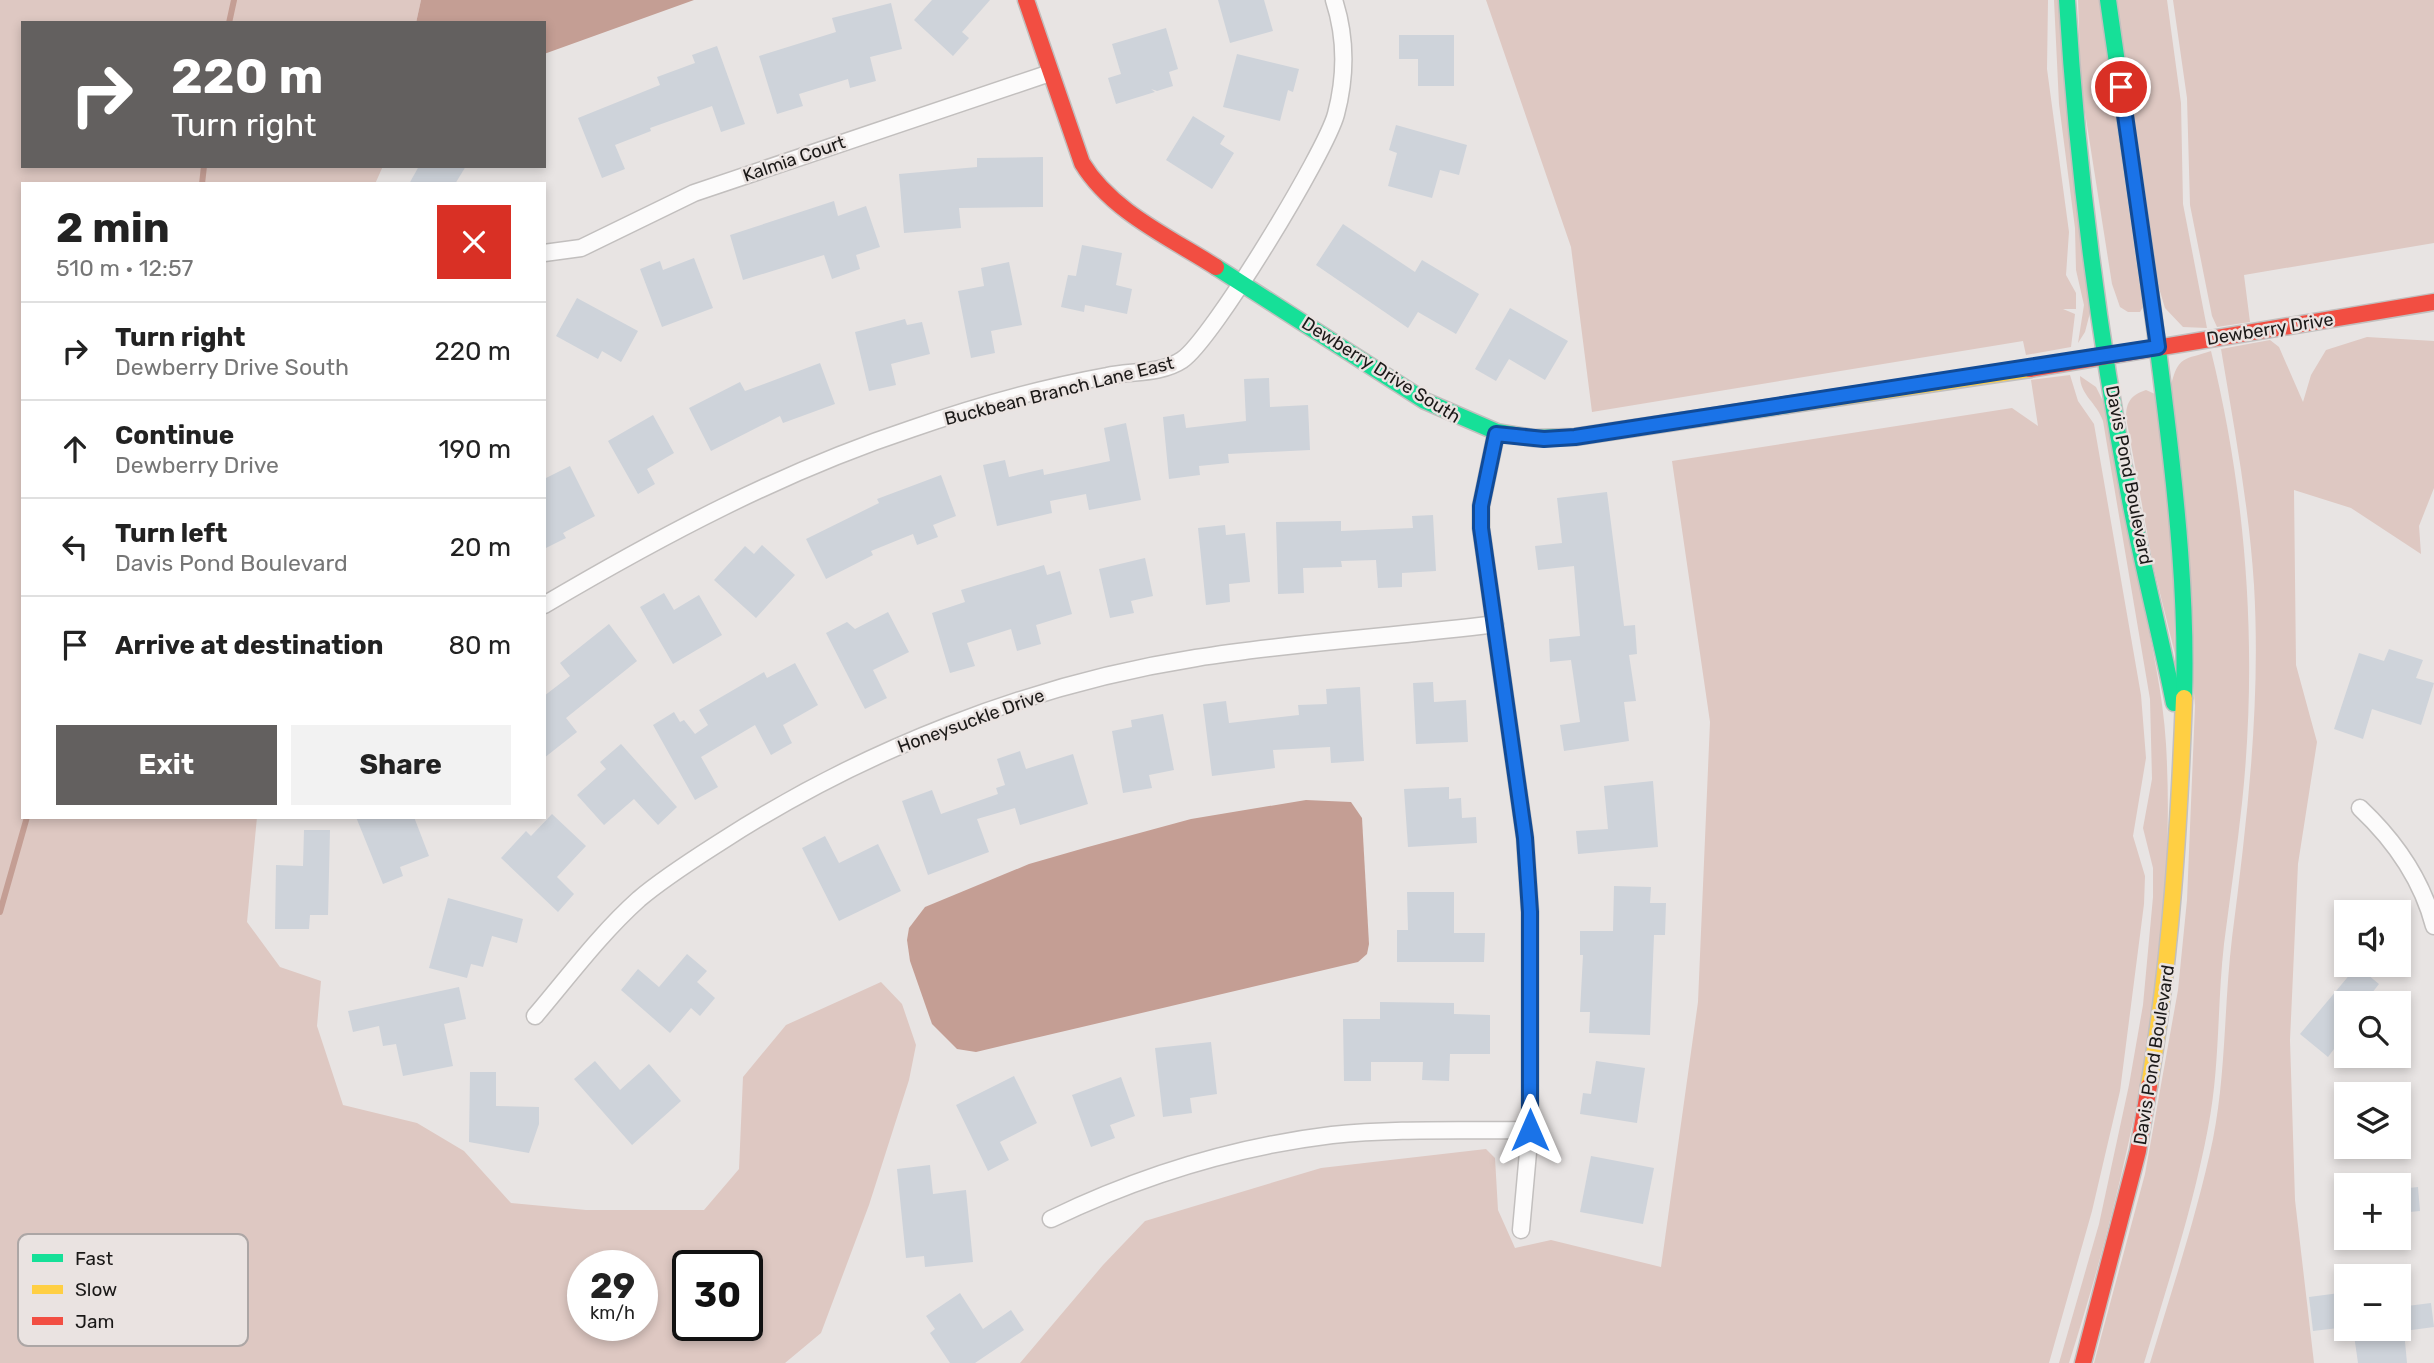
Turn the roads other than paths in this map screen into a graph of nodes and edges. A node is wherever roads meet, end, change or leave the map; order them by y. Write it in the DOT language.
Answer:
graph roads {
  1 [pos="1026,0"];
  2 [pos="1334,0"];
  3 [pos="2067,0"];
  4 [pos="2108,0"];
  5 [pos="1050,73"];
  6 [pos="546,253"];
  7 [pos="1240,282"];
  8 [pos="2434,302"];
  9 [pos="2158,347"];
  10 [pos="2107,358"];
  11 [pos="1496,434"];
  12 [pos="546,604"];
  13 [pos="1495,624"];
  14 [pos="2181,740"];
  15 [pos="2360,808"];
  16 [pos="2434,926"];
  17 [pos="535,1016"];
  18 [pos="1530,1130"];
  19 [pos="1051,1219"];
  20 [pos="1521,1230"];
  21 [pos="2082,1363"];
  1 -- 5 [label="street, Dewberry Drive South"];
  2 -- 7 [label="street, Buckbean Branch Lane East"];
  3 -- 10 [label="street, Davis Pond Boulevard"];
  4 -- 9 [label="street, Davis Pond Boulevard"];
  5 -- 6 [label="street, Kalmia Court"];
  5 -- 7 [label="street, Dewberry Drive South"];
  7 -- 11 [label="street, Dewberry Drive South"];
  7 -- 12 [label="street, Buckbean Branch Lane East"];
  8 -- 9 [label="street, Dewberry Drive"];
  9 -- 10 [label="street, Dewberry Drive"];
  9 -- 14 [label="street, Davis Pond Boulevard"];
  10 -- 11 [label="street, Dewberry Drive South"];
  10 -- 14 [label="street, Davis Pond Boulevard"];
  11 -- 13 [label="street"];
  13 -- 17 [label="street, Honeysuckle Drive"];
  13 -- 18 [label="street"];
  14 -- 21 [label="street, Davis Pond Boulevard"];
  15 -- 16 [label="street"];
  18 -- 19 [label="street"];
  18 -- 20 [label="street"];
}
